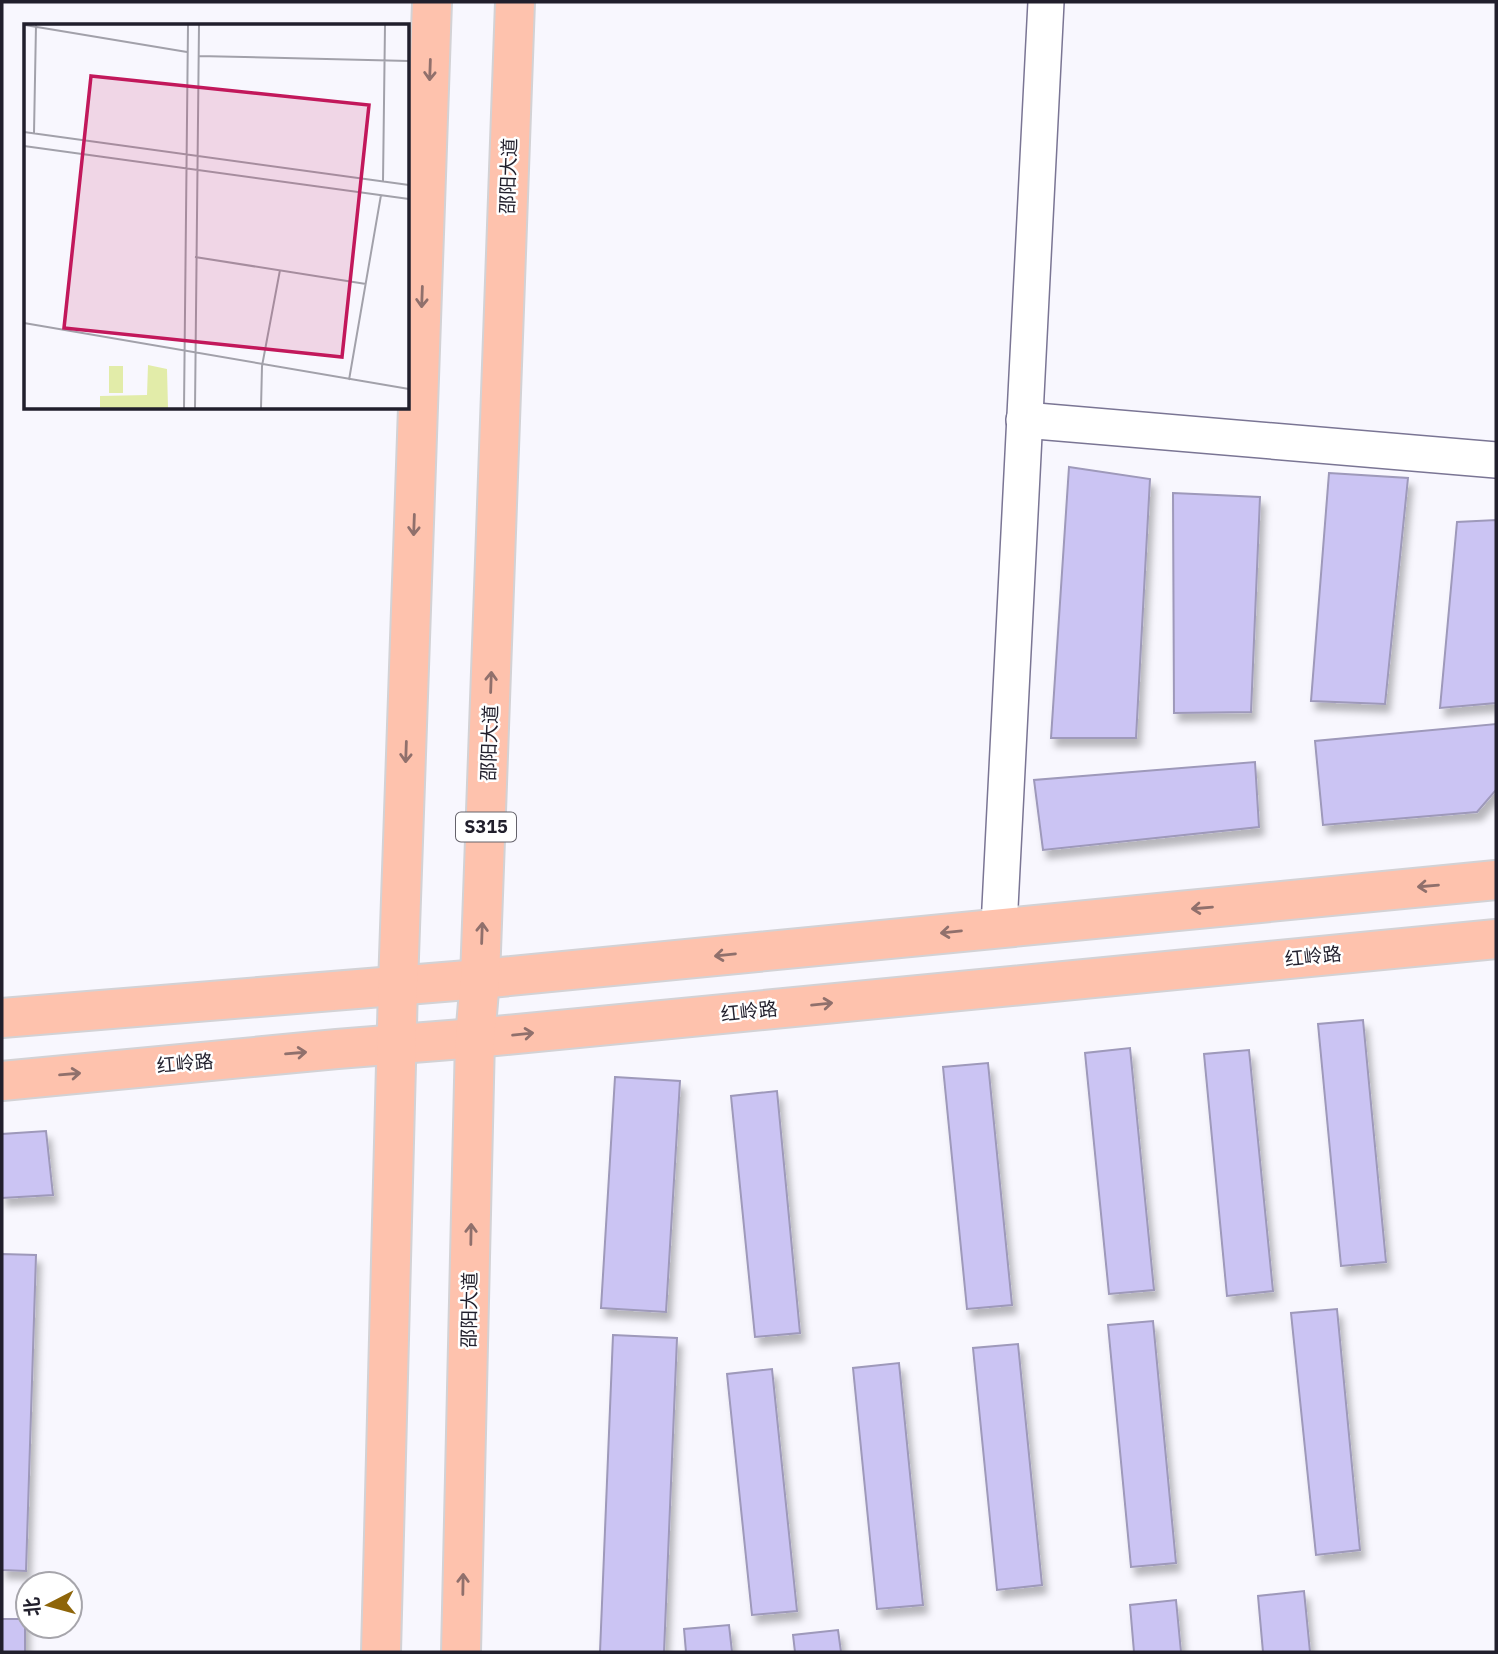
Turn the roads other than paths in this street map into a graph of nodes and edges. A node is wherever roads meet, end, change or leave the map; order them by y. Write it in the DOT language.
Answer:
graph roads {
  1 [pos="432,2"];
  2 [pos="514,2"];
  3 [pos="1046,2"];
  4 [pos="1024,420"];
  5 [pos="1496,460"];
  6 [pos="1496,880"];
  7 [pos="999,927"];
  8 [pos="1496,939"];
  9 [pos="480,979"];
  10 [pos="398,986"];
  11 [pos="2,1018"];
  12 [pos="475,1038"];
  13 [pos="398,1044"];
  14 [pos="2,1081"];
  15 [pos="382,1652"];
  16 [pos="461,1652"];
  1 -- 10 [label="main road, one-way"];
  9 -- 2 [label="main road, 邵阳大道 / S315, one-way"];
  3 -- 4 [label="street"];
  4 -- 5 [label="street"];
  4 -- 7 [label="street"];
  6 -- 7 [label="main road, one-way"];
  7 -- 9 [label="main road, one-way"];
  12 -- 8 [label="main road, 红岭路, one-way"];
  9 -- 10 [label="main road"];
  9 -- 12 [label="main road, 邵阳大道 / S315"];
  10 -- 11 [label="main road"];
  10 -- 13 [label="main road"];
  12 -- 13 [label="main road, 红岭路"];
  16 -- 12 [label="main road, 邵阳大道 / S315, one-way"];
  14 -- 13 [label="main road, 红岭路, one-way"];
  13 -- 15 [label="main road"];
}
